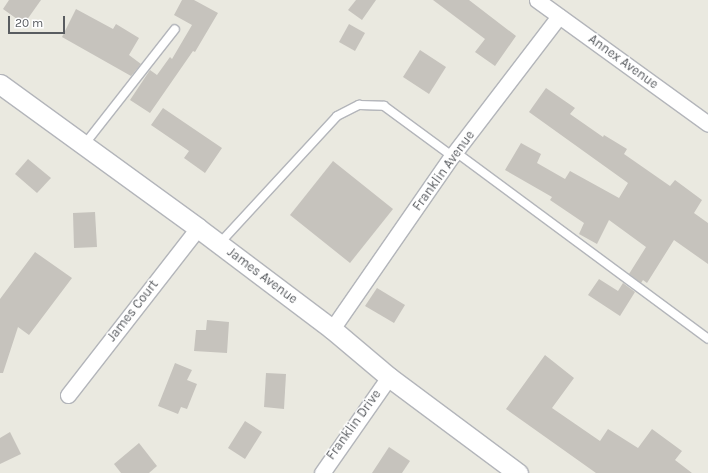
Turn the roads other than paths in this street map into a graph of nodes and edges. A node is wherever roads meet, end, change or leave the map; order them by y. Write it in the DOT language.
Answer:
graph roads {
  1 [pos="538,0"];
  2 [pos="559,16"];
  3 [pos="175,29"];
  4 [pos="0,84"];
  5 [pos="708,124"];
  6 [pos="84,145"];
  7 [pos="455,154"];
  8 [pos="198,228"];
  9 [pos="220,244"];
  10 [pos="332,328"];
  11 [pos="708,339"];
  12 [pos="389,377"];
  13 [pos="68,395"];
  14 [pos="322,473"];
  15 [pos="518,473"];
  1 -- 2 [label="street, Annex Avenue"];
  2 -- 5 [label="street, Annex Avenue"];
  2 -- 7 [label="street, Franklin Avenue"];
  3 -- 6 [label="lane"];
  4 -- 6 [label="street, James Avenue"];
  6 -- 8 [label="street, James Avenue"];
  7 -- 9 [label="lane"];
  7 -- 10 [label="street, Franklin Avenue"];
  7 -- 11 [label="lane"];
  8 -- 9 [label="street, James Avenue"];
  8 -- 13 [label="street, James Court"];
  9 -- 10 [label="street, James Avenue"];
  10 -- 12 [label="street, James Avenue"];
  12 -- 14 [label="street, Franklin Drive"];
  12 -- 15 [label="street, James Avenue"];
}
